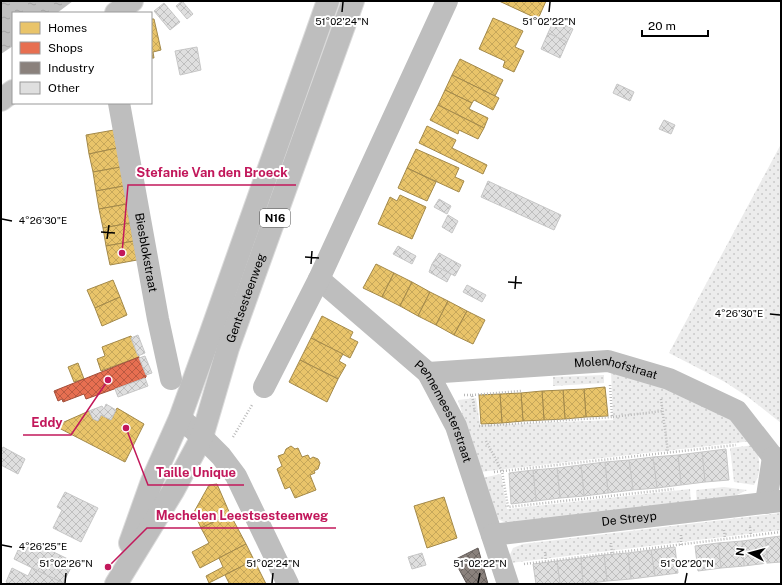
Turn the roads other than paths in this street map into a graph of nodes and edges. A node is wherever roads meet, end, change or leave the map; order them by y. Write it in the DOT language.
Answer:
graph roads {
  1 [pos="132,1"];
  2 [pos="328,1"];
  3 [pos="353,1"];
  4 [pos="448,1"];
  5 [pos="117,12"];
  6 [pos="12,92"];
  7 [pos="1,100"];
  8 [pos="119,104"];
  9 [pos="319,279"];
  10 [pos="428,373"];
  11 [pos="171,379"];
  12 [pos="264,387"];
  13 [pos="180,418"];
  14 [pos="202,437"];
  15 [pos="772,453"];
  16 [pos="774,502"];
  17 [pos="492,535"];
  18 [pos="505,575"];
  19 [pos="116,584"];
  20 [pos="288,584"];
  1 -- 5 [label="street"];
  2 -- 13 [label="street, Gentsesteenweg / N16"];
  3 -- 14 [label="street, Gentsesteenweg / N16"];
  4 -- 9 [label="street"];
  6 -- 7 [label="street"];
  8 -- 11 [label="street, Biesblokstraat"];
  9 -- 10 [label="street, Pennemeesterstraat"];
  9 -- 12 [label="street"];
  10 -- 15 [label="street, Molenhofstraat"];
  10 -- 17 [label="street, Pennemeesterstraat"];
  13 -- 14 [label="street"];
  13 -- 19 [label="street, Gentsesteenweg / N16"];
  14 -- 19 [label="street, Gentsesteenweg / N16"];
  14 -- 20 [label="street"];
  15 -- 16 [label="street, De Streyp"];
  16 -- 17 [label="street, De Streyp"];
  17 -- 18 [label="street, Pennemeesterstraat"];
}
